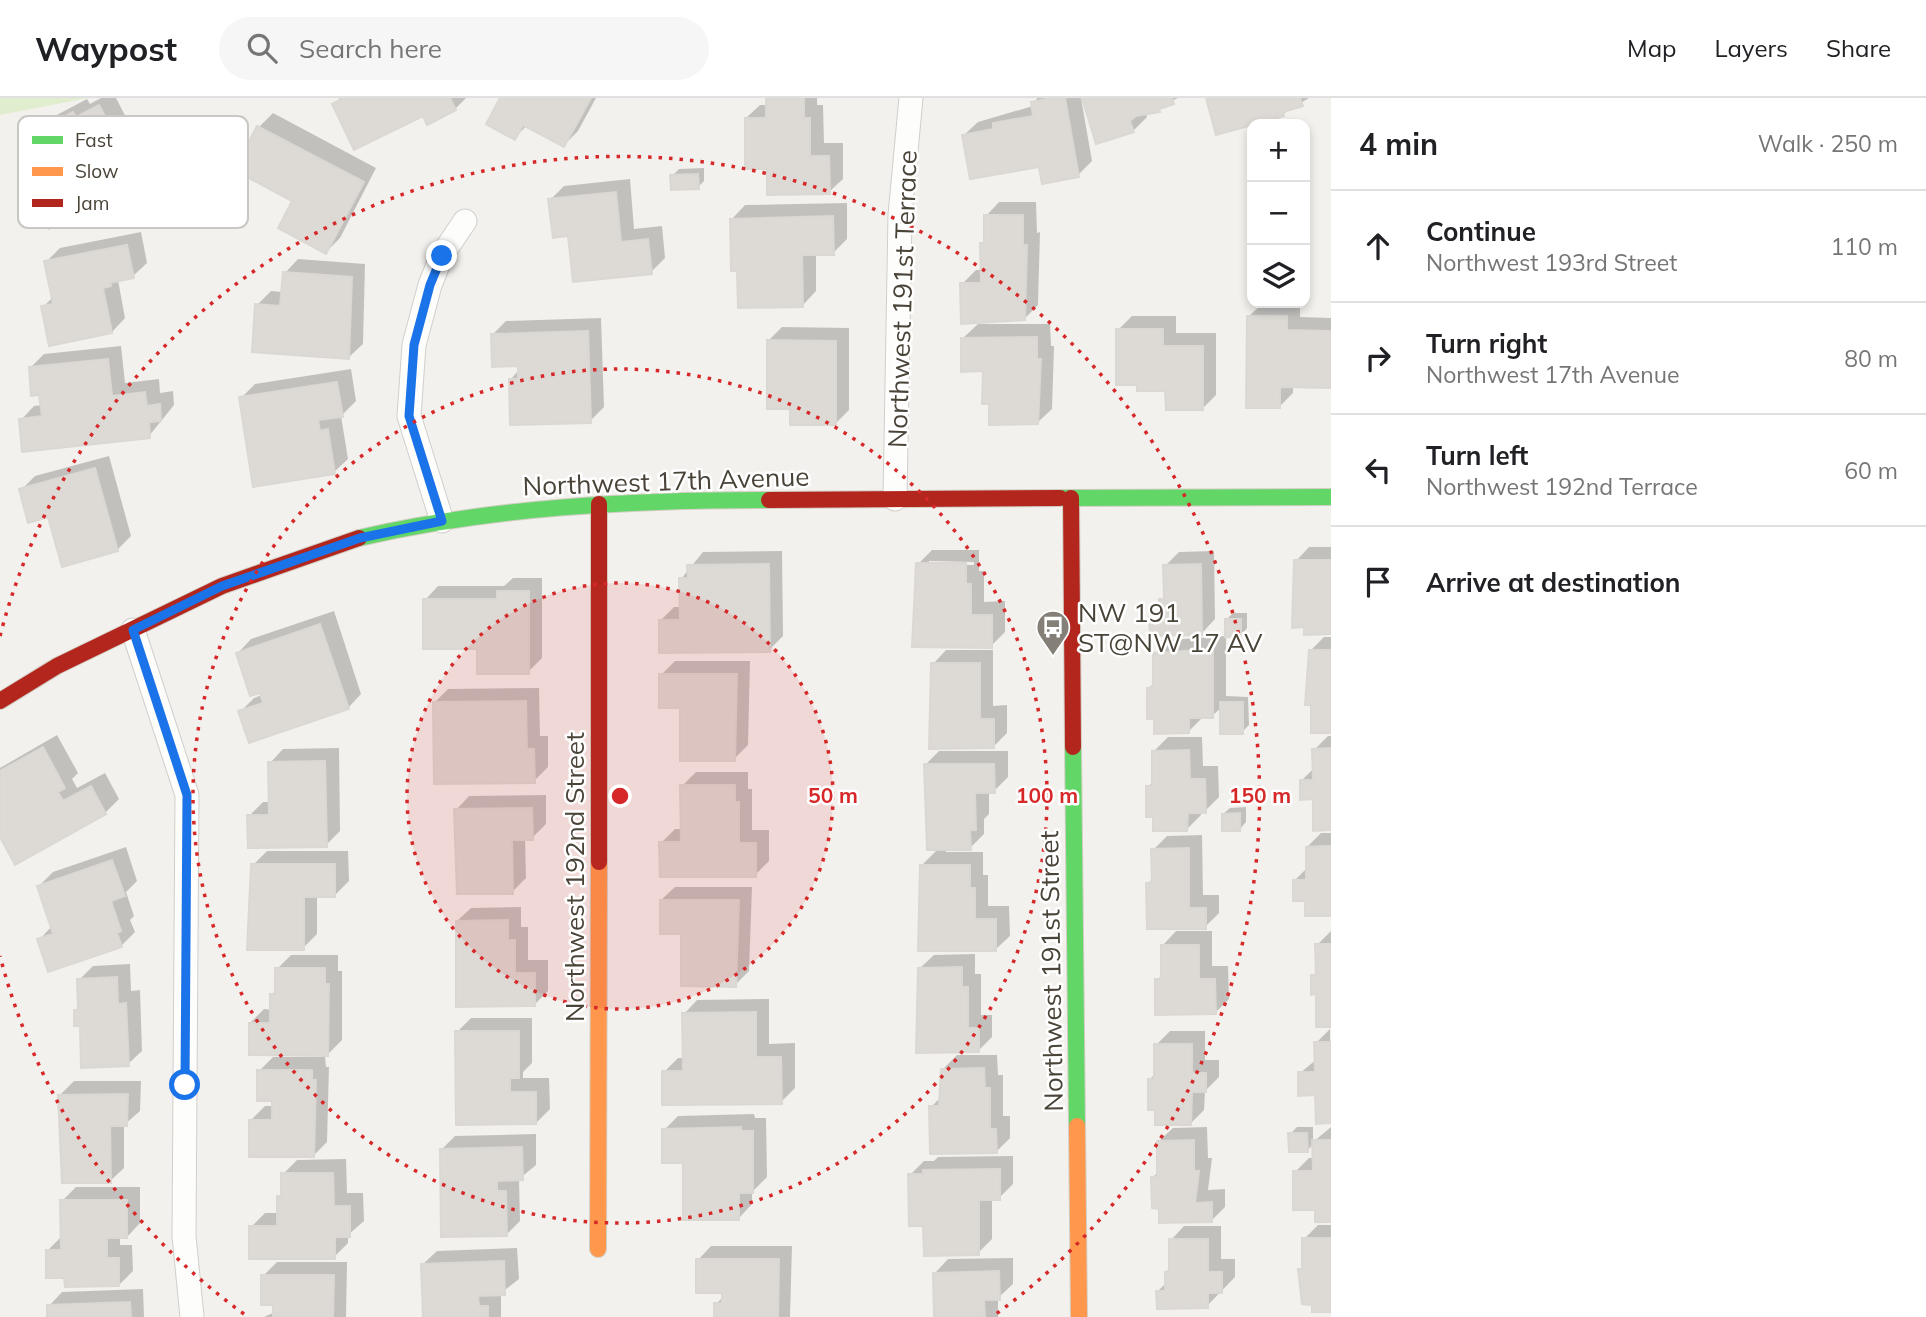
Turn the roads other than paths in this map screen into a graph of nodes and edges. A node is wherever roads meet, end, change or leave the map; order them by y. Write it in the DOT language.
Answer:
graph roads {
  1 [pos="911,98"];
  2 [pos="465,221"];
  3 [pos="1331,497"];
  4 [pos="1071,498"];
  5 [pos="895,499"];
  6 [pos="599,504"];
  7 [pos="442,521"];
  8 [pos="133,630"];
  9 [pos="1,697"];
  10 [pos="598,1249"];
  11 [pos="192,1317"];
  12 [pos="1079,1317"];
  1 -- 5 [label="street, Northwest 191st Terrace"];
  2 -- 7 [label="street"];
  3 -- 4 [label="street, Northwest 17th Avenue"];
  4 -- 5 [label="street, Northwest 17th Avenue"];
  4 -- 12 [label="street, Northwest 191st Street"];
  5 -- 6 [label="street, Northwest 17th Avenue"];
  6 -- 7 [label="street, Northwest 17th Avenue"];
  6 -- 10 [label="street, Northwest 192nd Street"];
  7 -- 8 [label="street, Northwest 17th Avenue"];
  8 -- 9 [label="street, Northwest 17th Avenue"];
  8 -- 11 [label="street"];
}
